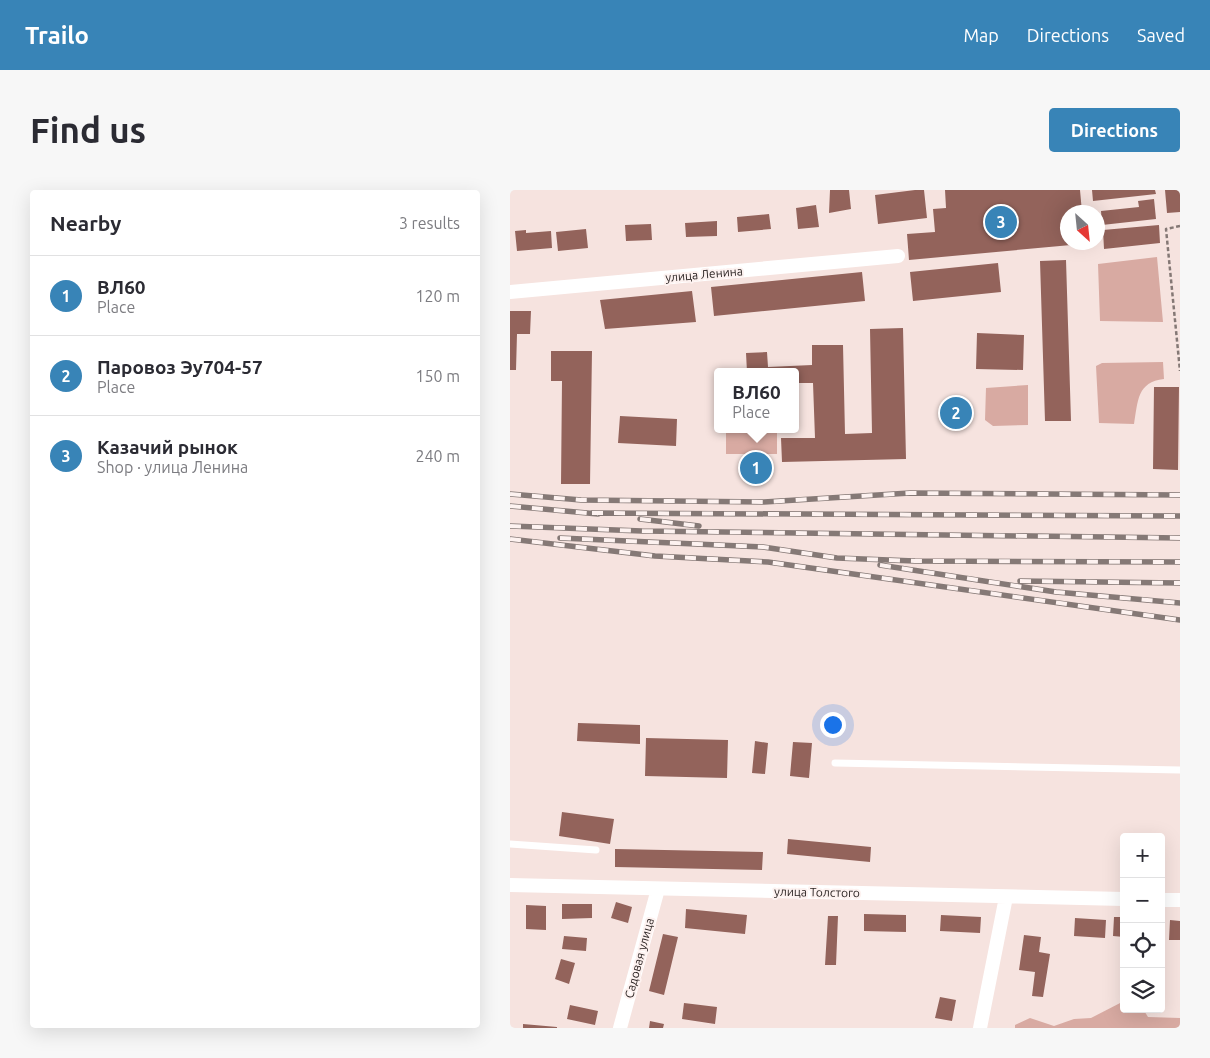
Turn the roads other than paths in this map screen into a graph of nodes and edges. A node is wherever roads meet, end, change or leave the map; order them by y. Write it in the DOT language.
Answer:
graph roads {
  1 [pos="898,256"];
  2 [pos="510,292"];
  3 [pos="835,763"];
  4 [pos="1180,770"];
  5 [pos="510,844"];
  6 [pos="596,850"];
  7 [pos="510,885"];
  8 [pos="658,889"];
  9 [pos="1006,897"];
  10 [pos="1120,899"];
  11 [pos="1165,900"];
  12 [pos="1180,900"];
  13 [pos="620,1028"];
  14 [pos="980,1028"];
  1 -- 2 [label="street, улица Ленина"];
  3 -- 4 [label="lane"];
  5 -- 6 [label="lane"];
  7 -- 8 [label="street, улица Толстого"];
  8 -- 9 [label="street, улица Толстого"];
  8 -- 13 [label="street, Садовая улица"];
  9 -- 10 [label="street, улица Толстого"];
  9 -- 14 [label="street"];
  11 -- 12 [label="street"];
}
